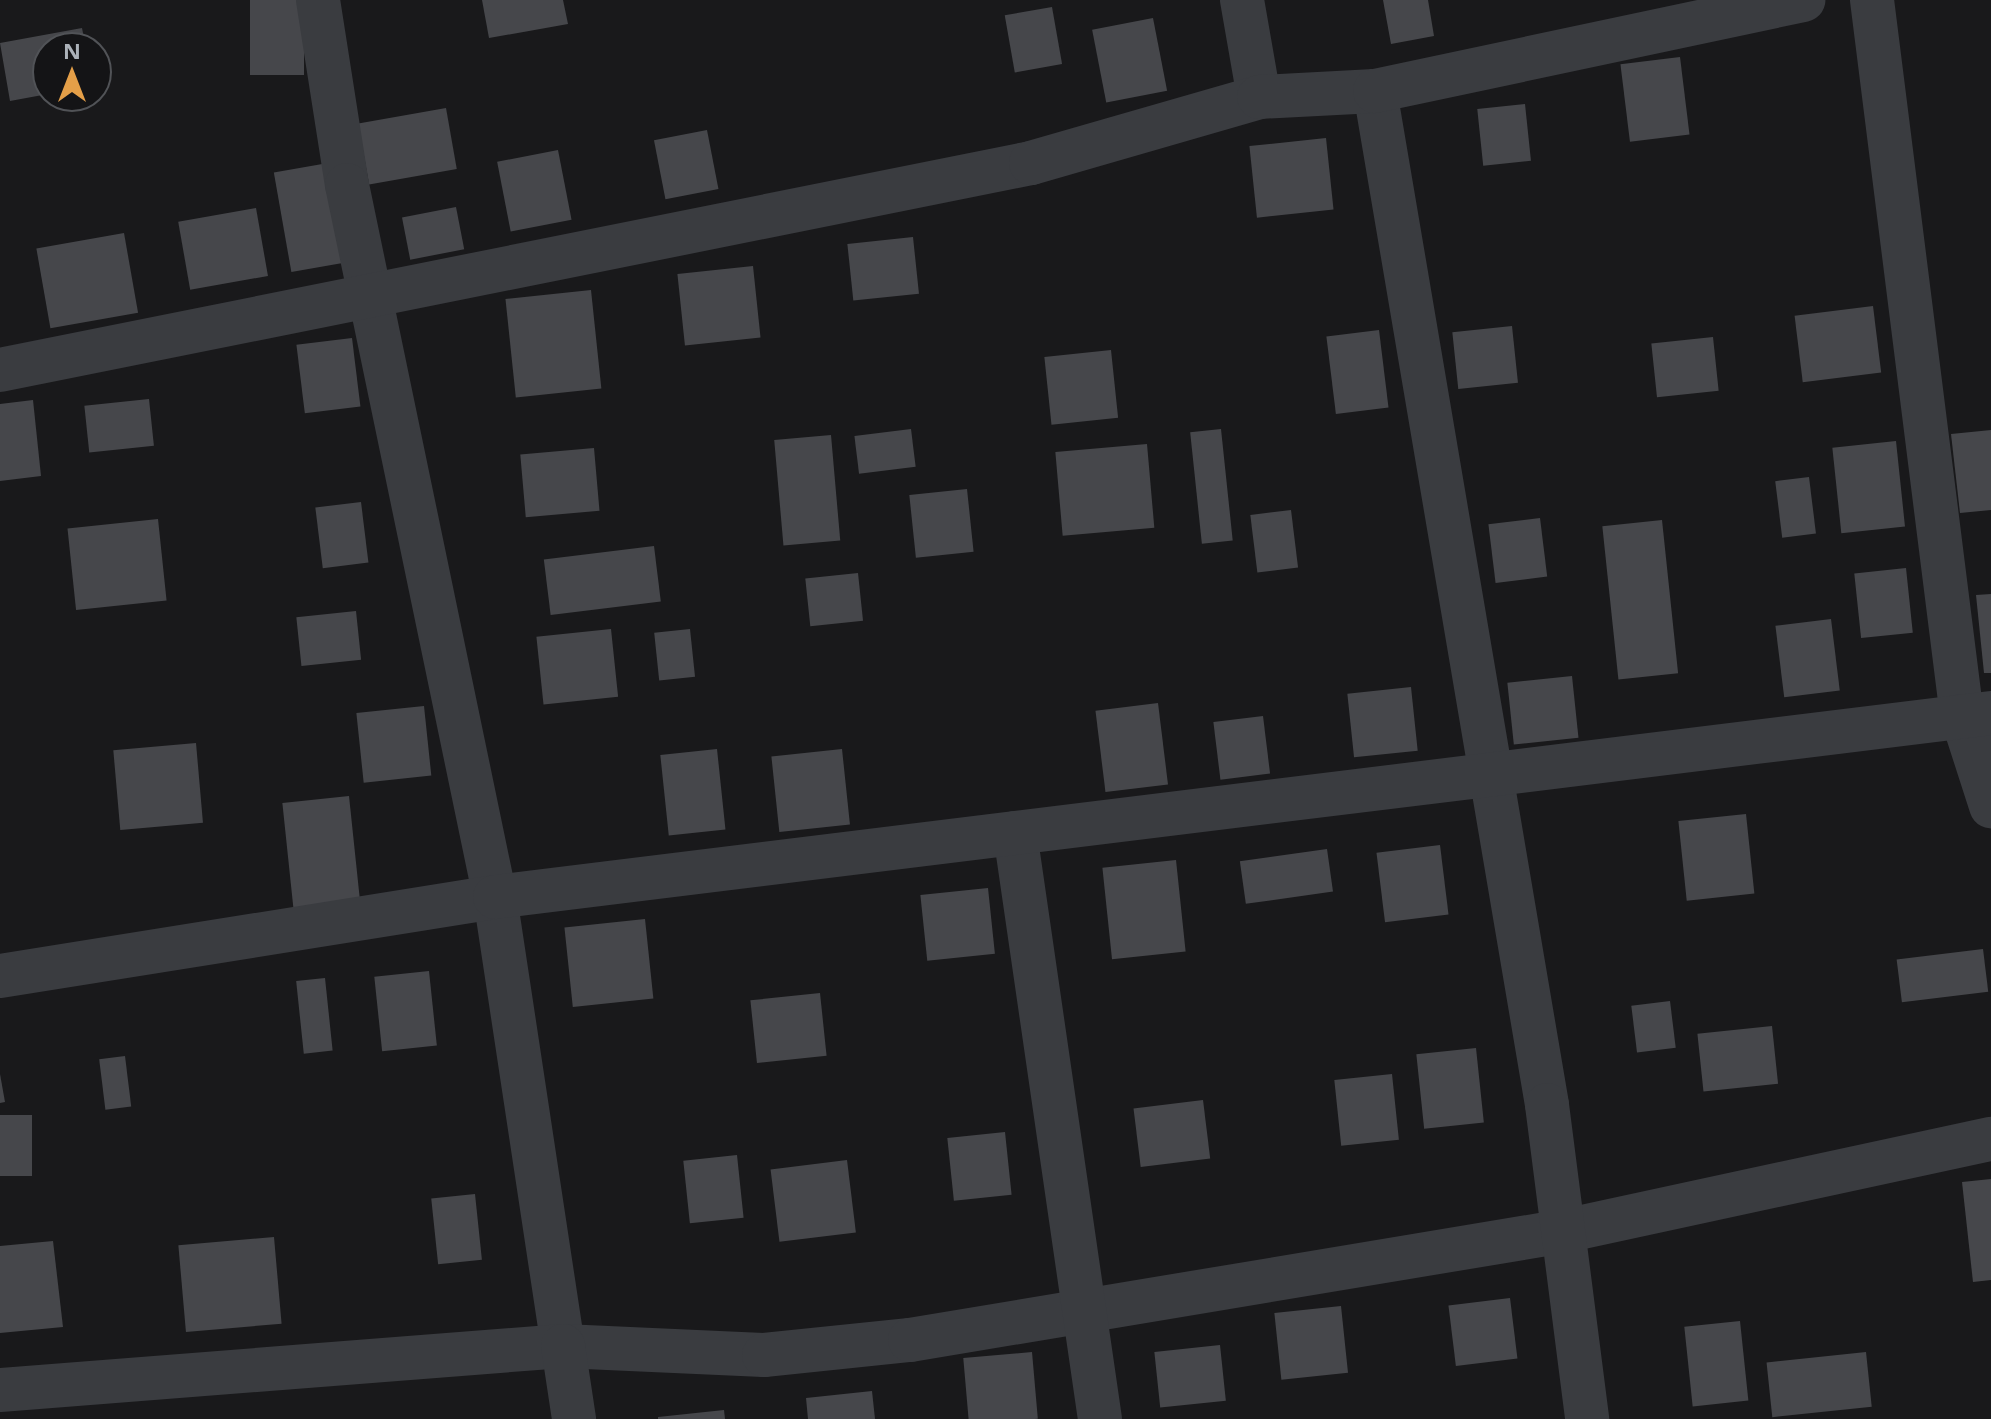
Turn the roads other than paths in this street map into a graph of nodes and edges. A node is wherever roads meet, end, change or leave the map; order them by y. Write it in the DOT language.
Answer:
graph roads {
  1 [pos="318,0"];
  2 [pos="1242,0"];
  3 [pos="1803,0"];
  4 [pos="1872,0"];
  5 [pos="1375,91"];
  6 [pos="1259,97"];
  7 [pos="370,296"];
  8 [pos="0,370"];
  9 [pos="1976,714"];
  10 [pos="1487,774"];
  11 [pos="1991,806"];
  12 [pos="1015,833"];
  13 [pos="495,897"];
  14 [pos="0,976"];
  15 [pos="1991,1139"];
  16 [pos="1564,1231"];
  17 [pos="1088,1311"];
  18 [pos="563,1346"];
  19 [pos="0,1390"];
  20 [pos="574,1419"];
  21 [pos="1100,1419"];
  22 [pos="1587,1419"];
  1 -- 7 [label="street"];
  2 -- 6 [label="street"];
  3 -- 5 [label="street"];
  4 -- 9 [label="street"];
  5 -- 6 [label="street"];
  5 -- 10 [label="street"];
  6 -- 7 [label="street"];
  7 -- 8 [label="street"];
  7 -- 13 [label="street"];
  9 -- 10 [label="street"];
  9 -- 11 [label="street"];
  10 -- 12 [label="street"];
  10 -- 16 [label="street"];
  12 -- 13 [label="street"];
  12 -- 17 [label="street"];
  13 -- 14 [label="street"];
  13 -- 18 [label="street"];
  15 -- 16 [label="street"];
  16 -- 17 [label="street"];
  16 -- 22 [label="street"];
  17 -- 18 [label="street"];
  17 -- 21 [label="street"];
  18 -- 19 [label="street"];
  18 -- 20 [label="street"];
}
